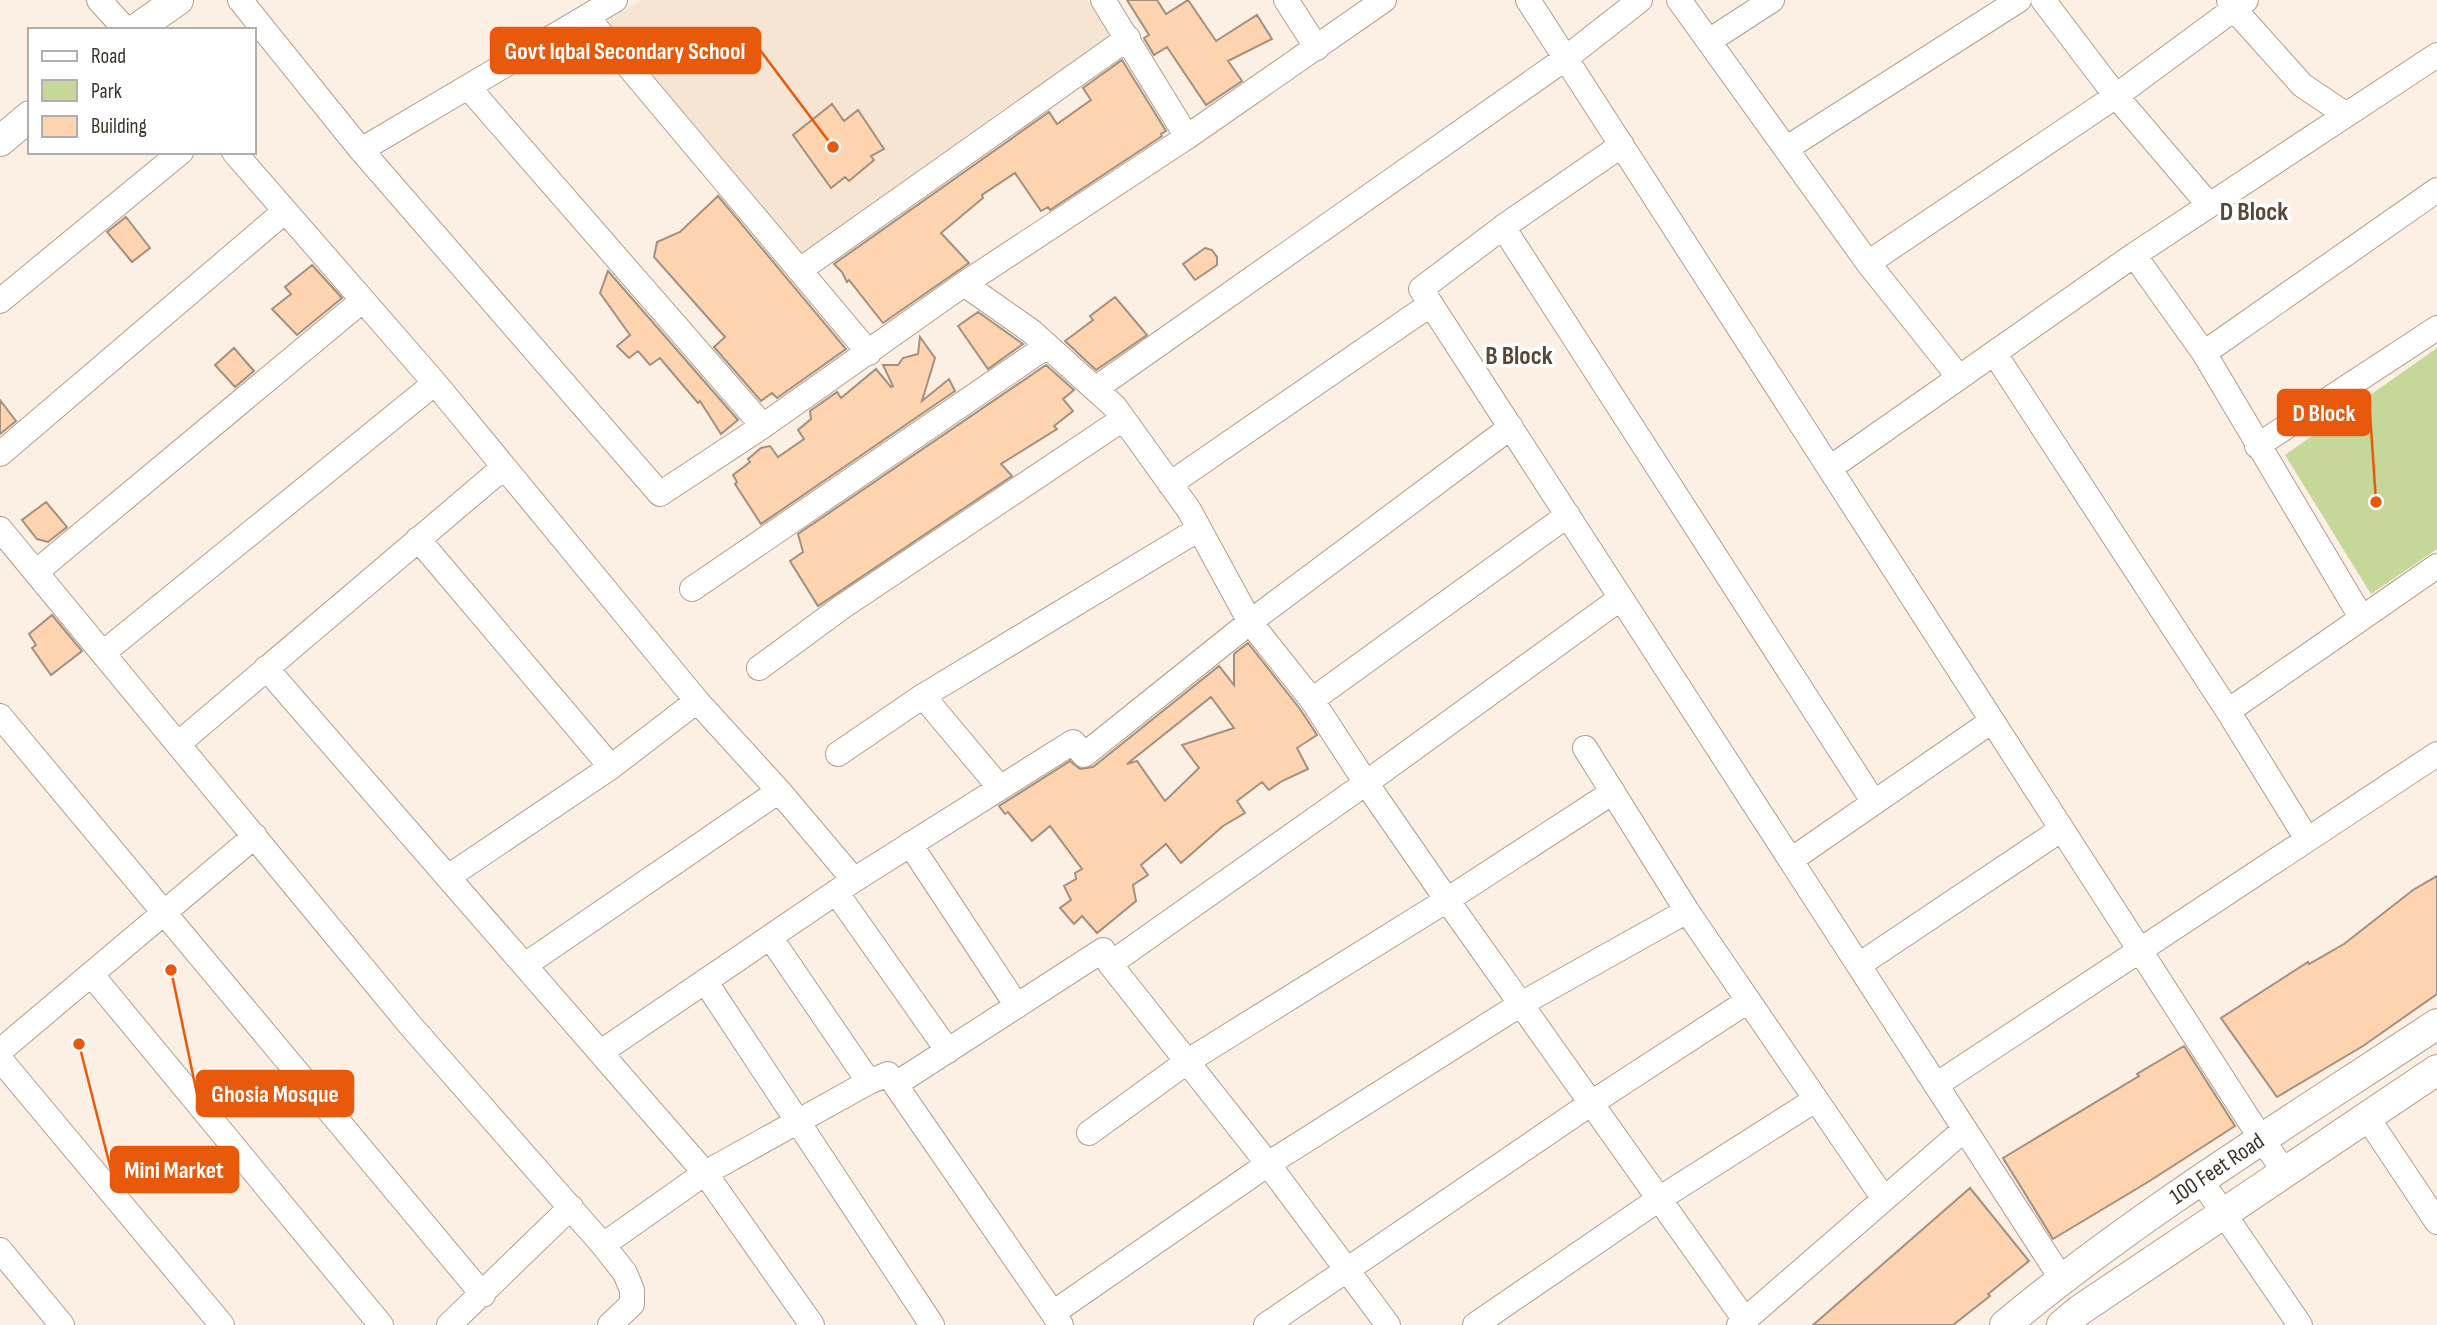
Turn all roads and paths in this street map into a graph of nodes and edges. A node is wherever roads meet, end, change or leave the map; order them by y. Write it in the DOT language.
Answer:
graph roads {
  1 [pos="99,0"];
  2 [pos="178,0"];
  3 [pos="240,0"];
  4 [pos="615,0"];
  5 [pos="1103,0"];
  6 [pos="1286,0"];
  7 [pos="1384,0"];
  8 [pos="1528,0"];
  9 [pos="1640,0"];
  10 [pos="1679,0"];
  11 [pos="1772,0"];
  12 [pos="2018,0"];
  13 [pos="2043,0"];
  14 [pos="2237,3"];
  15 [pos="587,17"];
  16 [pos="124,28"];
  17 [pos="138,28"];
  18 [pos="1128,38"];
  19 [pos="1709,41"];
  20 [pos="1317,48"];
  21 [pos="2437,55"];
  22 [pos="1566,58"];
  23 [pos="468,87"];
  24 [pos="2116,96"];
  25 [pos="2345,114"];
  26 [pos="28,118"];
  27 [pos="1187,136"];
  28 [pos="0,141"];
  29 [pos="1622,145"];
  30 [pos="1787,148"];
  31 [pos="361,150"];
  32 [pos="179,154"];
  33 [pos="236,154"];
  34 [pos="2437,190"];
  35 [pos="2209,205"];
  36 [pos="284,212"];
  37 [pos="1503,227"];
  38 [pos="2134,255"];
  39 [pos="1868,263"];
  40 [pos="800,270"];
  41 [pos="964,284"];
  42 [pos="363,300"];
  43 [pos="0,302"];
  44 [pos="1431,304"];
  45 [pos="2437,328"];
  46 [pos="1047,346"];
  47 [pos="869,353"];
  48 [pos="1995,354"];
  49 [pos="2204,354"];
  50 [pos="1958,376"];
  51 [pos="435,383"];
  52 [pos="1095,389"];
  53 [pos="1123,419"];
  54 [pos="763,426"];
  55 [pos="1511,427"];
  56 [pos="2257,446"];
  57 [pos="0,454"];
  58 [pos="504,467"];
  59 [pos="1830,468"];
  60 [pos="1170,484"];
  61 [pos="1568,515"];
  62 [pos="0,529"];
  63 [pos="1199,529"];
  64 [pos="418,538"];
  65 [pos="2437,566"];
  66 [pos="36,572"];
  67 [pos="692,589"];
  68 [pos="1621,598"];
  69 [pos="2361,617"];
  70 [pos="1250,622"];
  71 [pos="103,653"];
  72 [pos="759,667"];
  73 [pos="266,668"];
  74 [pos="923,696"];
  75 [pos="1312,700"];
  76 [pos="697,701"];
  77 [pos="2228,711"];
  78 [pos="0,716"];
  79 [pos="1992,721"];
  80 [pos="178,744"];
  81 [pos="1585,748"];
  82 [pos="838,754"];
  83 [pos="2437,754"];
  84 [pos="611,766"];
  85 [pos="1366,783"];
  86 [pos="1000,788"];
  87 [pos="779,791"];
  88 [pos="1613,792"];
  89 [pos="1873,801"];
  90 [pos="2062,829"];
  91 [pos="255,836"];
  92 [pos="2306,839"];
  93 [pos="910,844"];
  94 [pos="1791,860"];
  95 [pos="448,877"];
  96 [pos="845,886"];
  97 [pos="1447,900"];
  98 [pos="1687,911"];
  99 [pos="164,913"];
  100 [pos="770,937"];
  101 [pos="2139,950"];
  102 [pos="1110,964"];
  103 [pos="525,965"];
  104 [pos="1859,965"];
  105 [pos="92,974"];
  106 [pos="705,981"];
  107 [pos="1748,1001"];
  108 [pos="1521,1004"];
  109 [pos="1017,1006"];
  110 [pos="2437,1024"];
  111 [pos="0,1051"];
  112 [pos="948,1051"];
  113 [pos="601,1052"];
  114 [pos="0,1059"];
  115 [pos="1188,1061"];
  116 [pos="2437,1070"];
  117 [pos="869,1082"];
  118 [pos="896,1084"];
  119 [pos="1936,1085"];
  120 [pos="1815,1100"];
  121 [pos="1590,1104"];
  122 [pos="2367,1117"];
  123 [pos="798,1121"];
  124 [pos="1965,1129"];
  125 [pos="1089,1133"];
  126 [pos="2262,1140"];
  127 [pos="1268,1164"];
  128 [pos="2285,1172"];
  129 [pos="705,1173"];
  130 [pos="2200,1179"];
  131 [pos="1659,1199"];
  132 [pos="1884,1199"];
  133 [pos="571,1207"];
  134 [pos="2223,1212"];
  135 [pos="2437,1222"];
  136 [pos="603,1245"];
  137 [pos="0,1251"];
  138 [pos="1348,1270"];
  139 [pos="2061,1278"];
  140 [pos="482,1294"];
  141 [pos="1057,1319"];
  142 [pos="1742,1323"];
  143 [pos="62,1325"];
  144 [pos="222,1325"];
  145 [pos="381,1325"];
  146 [pos="449,1325"];
  147 [pos="610,1325"];
  148 [pos="812,1325"];
  149 [pos="932,1325"];
  150 [pos="1266,1325"];
  151 [pos="1388,1325"];
  152 [pos="1475,1325"];
  153 [pos="2005,1325"];
  154 [pos="2062,1325"];
  155 [pos="2300,1325"];
  1 -- 16 [label="street"];
  2 -- 17 [label="main road"];
  3 -- 31 [label="street"];
  4 -- 15 [label="street"];
  5 -- 18 [label="street"];
  6 -- 20 [label="street"];
  7 -- 20 [label="street"];
  8 -- 22 [label="street"];
  9 -- 22 [label="street"];
  10 -- 19 [label="street"];
  11 -- 19 [label="street"];
  12 -- 30 [label="street"];
  13 -- 24 [label="street"];
  14 -- 24 [label="street"];
  14 -- 25 [label="street"];
  15 -- 23 [label="street"];
  15 -- 40 [label="street"];
  18 -- 27 [label="street"];
  18 -- 40 [label="street"];
  19 -- 30 [label="street"];
  20 -- 27 [label="street"];
  21 -- 25 [label="street"];
  22 -- 29 [label="street"];
  22 -- 52 [label="street"];
  23 -- 31 [label="street"];
  23 -- 54 [label="street"];
  24 -- 35 [label="street"];
  24 -- 39 [label="street"];
  25 -- 35 [label="street"];
  26 -- 28 [label="main road"];
  27 -- 41 [label="street"];
  29 -- 37 [label="street"];
  29 -- 59 [label="street"];
  30 -- 39 [label="street"];
  31 -- 54 [label="street"];
  32 -- 43 [label="street"];
  33 -- 36 [label="street"];
  34 -- 49 [label="street"];
  35 -- 38 [label="street"];
  36 -- 42 [label="street"];
  36 -- 57 [label="street"];
  37 -- 44 [label="street"];
  37 -- 89 [label="street"];
  38 -- 48 [label="street"];
  38 -- 49 [label="street"];
  39 -- 50 [label="street"];
  40 -- 47 [label="street"];
  41 -- 46 [label="street"];
  41 -- 47 [label="street"];
  42 -- 51 [label="street"];
  42 -- 66 [label="street"];
  44 -- 55 [label="street"];
  44 -- 60 [label="street"];
  45 -- 56 [label="street"];
  46 -- 52 [label="street"];
  46 -- 67 [label="street"];
  47 -- 54 [label="street"];
  48 -- 50 [label="street"];
  48 -- 77 [label="street"];
  49 -- 56 [label="street"];
  50 -- 59 [label="street"];
  51 -- 58 [label="street"];
  51 -- 71 [label="street"];
  52 -- 53 [label="street"];
  53 -- 60 [label="street"];
  53 -- 72 [label="street"];
  55 -- 61 [label="street"];
  55 -- 70 [label="street"];
  56 -- 69 [label="street"];
  58 -- 64 [label="street"];
  58 -- 76 [label="street"];
  59 -- 79 [label="street"];
  60 -- 63 [label="street"];
  61 -- 68 [label="street"];
  61 -- 75 [label="street"];
  62 -- 66 [label="street"];
  63 -- 70 [label="street"];
  63 -- 74 [label="street"];
  64 -- 73 [label="street"];
  64 -- 84 [label="street"];
  65 -- 69 [label="street"];
  66 -- 71 [label="street"];
  68 -- 85 [label="street"];
  68 -- 94 [label="street"];
  69 -- 77 [label="street"];
  70 -- 75 [label="street"];
  70 -- 86 [label="street"];
  71 -- 80 [label="street"];
  73 -- 80 [label="street"];
  73 -- 95 [label="street"];
  74 -- 82 [label="street"];
  74 -- 86 [label="street"];
  75 -- 85 [label="street"];
  76 -- 84 [label="street"];
  76 -- 87 [label="street"];
  77 -- 92 [label="street"];
  78 -- 99 [label="street"];
  79 -- 89 [label="street"];
  79 -- 90 [label="street"];
  80 -- 91 [label="street"];
  81 -- 88 [label="street"];
  83 -- 92 [label="street"];
  84 -- 95 [label="street"];
  85 -- 97 [label="street"];
  85 -- 102 [label="street"];
  86 -- 93 [label="street"];
  87 -- 96 [label="street"];
  87 -- 103 [label="street"];
  88 -- 97 [label="street"];
  88 -- 98 [label="street"];
  89 -- 94 [label="street"];
  90 -- 101 [label="street"];
  90 -- 104 [label="street"];
  91 -- 99 [label="street"];
  91 -- 133 [label="street"];
  92 -- 101 [label="street"];
  93 -- 96 [label="street"];
  93 -- 109 [label="street"];
  94 -- 104 [label="street"];
  95 -- 103 [label="street"];
  96 -- 100 [label="street"];
  96 -- 112 [label="street"];
  97 -- 108 [label="street"];
  97 -- 115 [label="street"];
  98 -- 107 [label="street"];
  98 -- 108 [label="street"];
  99 -- 105 [label="street"];
  99 -- 140 [label="street"];
  100 -- 106 [label="street"];
  100 -- 117 [label="street"];
  101 -- 119 [label="street"];
  101 -- 126 [label="street"];
  102 -- 109 [label="street"];
  102 -- 115 [label="street"];
  103 -- 113 [label="street"];
  104 -- 119 [label="street"];
  105 -- 111 [label="street"];
  105 -- 145 [label="street"];
  106 -- 113 [label="street"];
  106 -- 123 [label="street"];
  107 -- 120 [label="street"];
  107 -- 121 [label="street"];
  108 -- 121 [label="street"];
  108 -- 127 [label="street"];
  109 -- 112 [label="street"];
  110 -- 126 [label="main road, 100 Feet Road"];
  112 -- 118 [label="street"];
  113 -- 129 [label="street"];
  114 -- 144 [label="street"];
  115 -- 125 [label="street"];
  115 -- 127 [label="street"];
  116 -- 122 [label="main road, 100 Feet Road"];
  117 -- 118 [label="street"];
  117 -- 123 [label="street"];
  118 -- 141 [label="street"];
  119 -- 124 [label="street"];
  120 -- 131 [label="street"];
  120 -- 132 [label="street"];
  121 -- 131 [label="street"];
  121 -- 138 [label="street"];
  122 -- 128 [label="main road, 100 Feet Road"];
  122 -- 135 [label="street"];
  123 -- 129 [label="street"];
  123 -- 149 [label="street"];
  124 -- 132 [label="street"];
  124 -- 139 [label="street"];
  126 -- 128 [label="street"];
  126 -- 130 [label="main road, 100 Feet Road"];
  127 -- 138 [label="street"];
  127 -- 141 [label="street"];
  128 -- 134 [label="main road, 100 Feet Road"];
  129 -- 136 [label="street"];
  129 -- 148 [label="street"];
  130 -- 134 [label="street"];
  130 -- 139 [label="main road, 100 Feet Road"];
  131 -- 142 [label="street"];
  131 -- 152 [label="street"];
  132 -- 142 [label="street"];
  133 -- 136 [label="street"];
  133 -- 140 [label="street"];
  134 -- 154 [label="main road, 100 Feet Road"];
  134 -- 155 [label="street"];
  136 -- 147 [label="street"];
  137 -- 143 [label="street"];
  138 -- 150 [label="street"];
  138 -- 151 [label="street"];
  139 -- 153 [label="main road, 100 Feet Road"];
  140 -- 146 [label="street"];
}
